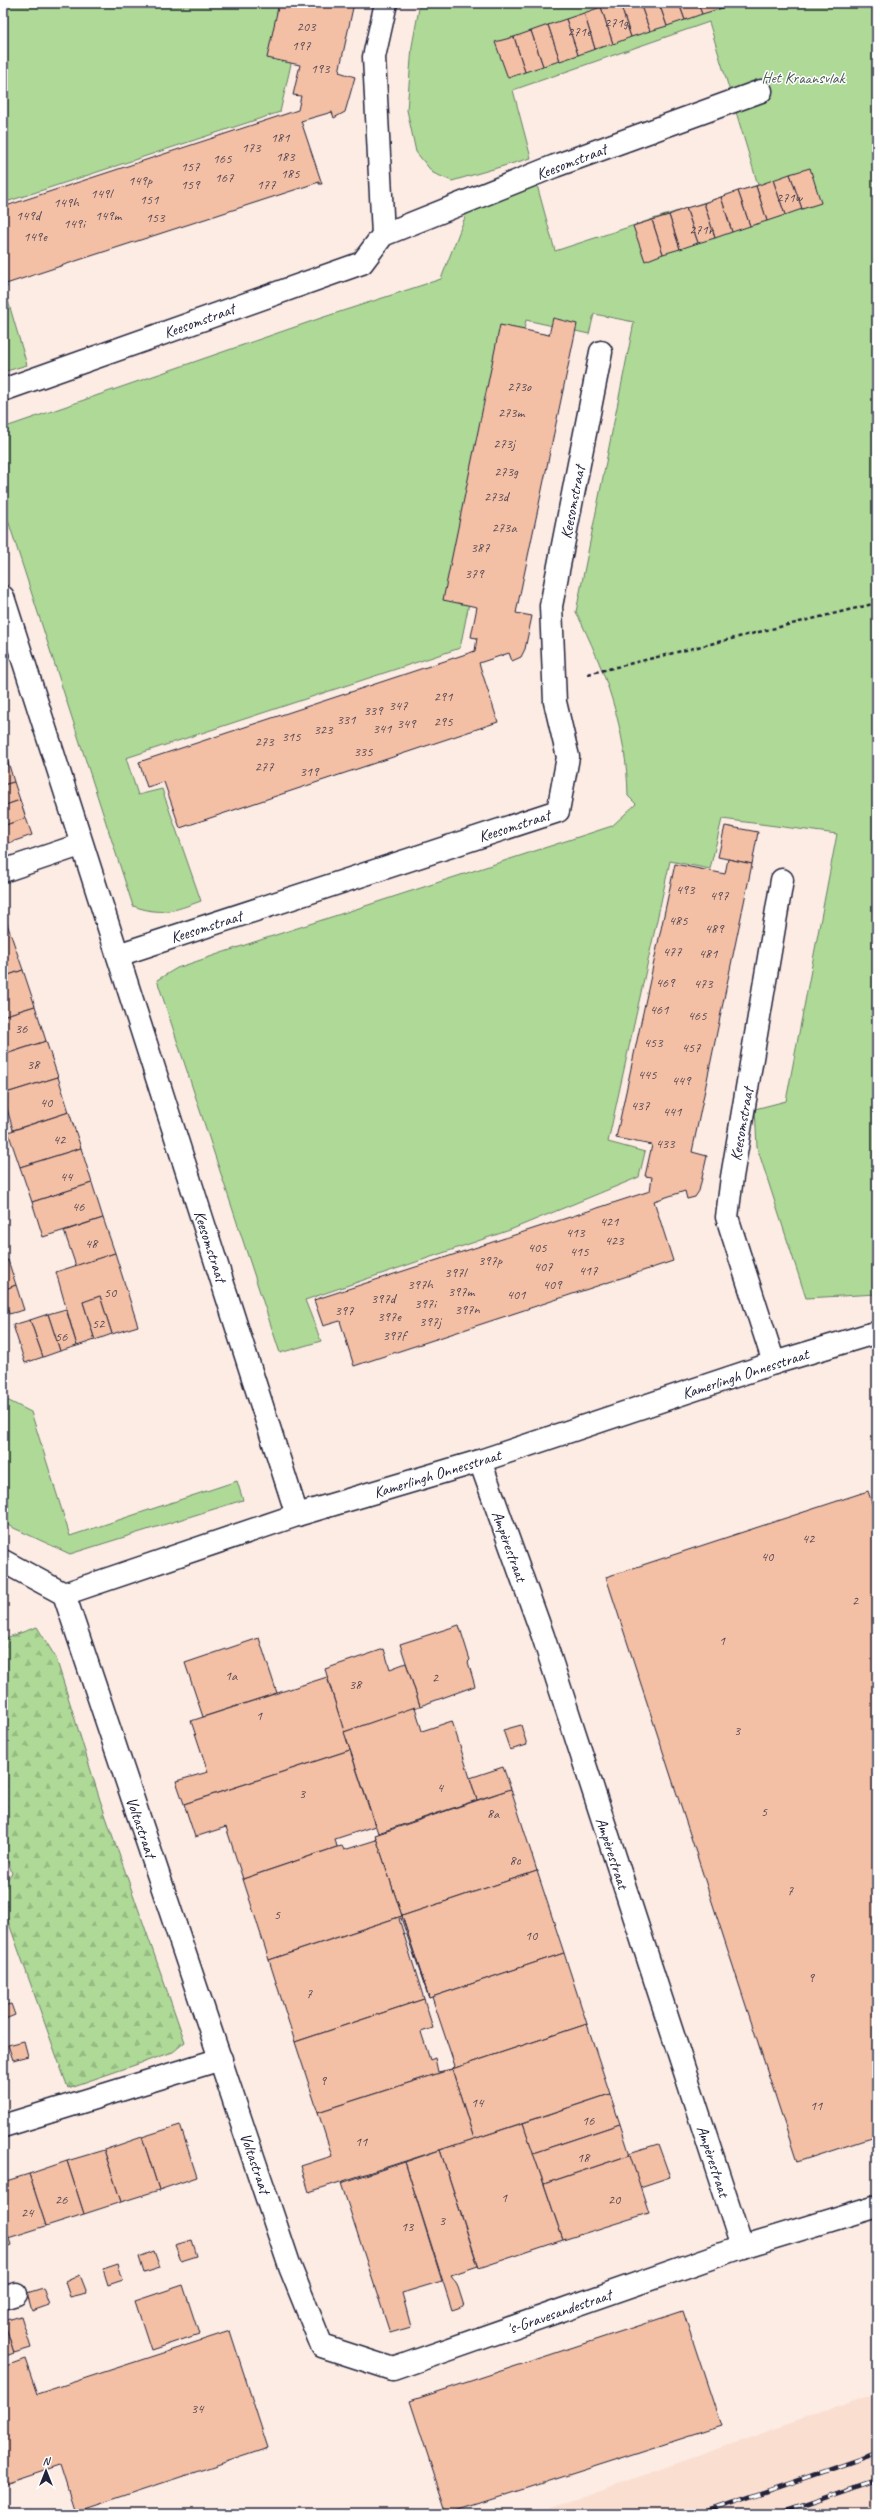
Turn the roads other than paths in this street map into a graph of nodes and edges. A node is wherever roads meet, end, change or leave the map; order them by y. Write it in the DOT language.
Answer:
graph roads {
  1 [pos="386,3"];
  2 [pos="761,91"];
  3 [pos="383,235"];
  4 [pos="601,352"];
  5 [pos="3,390"];
  6 [pos="5,610"];
  7 [pos="80,845"];
  8 [pos="3,872"];
  9 [pos="782,880"];
  10 [pos="118,955"];
  11 [pos="877,1336"];
  12 [pos="774,1363"];
  13 [pos="480,1460"];
  14 [pos="297,1516"];
  15 [pos="3,1561"];
  16 [pos="64,1594"];
  17 [pos="221,2059"];
  18 [pos="3,2126"];
  19 [pos="877,2206"];
  20 [pos="742,2247"];
  21 [pos="290,2267"];
  1 -- 3 [label="street"];
  2 -- 3 [label="street, Keesomstraat"];
  3 -- 5 [label="street, Keesomstraat"];
  4 -- 10 [label="street, Keesomstraat"];
  6 -- 7 [label="street, Keesomstraat"];
  7 -- 8 [label="street"];
  7 -- 10 [label="street, Keesomstraat"];
  9 -- 12 [label="street, Keesomstraat"];
  10 -- 14 [label="street, Keesomstraat"];
  11 -- 12 [label="street, Kamerlingh Onnesstraat"];
  12 -- 13 [label="street, Kamerlingh Onnesstraat"];
  13 -- 14 [label="street, Kamerlingh Onnesstraat"];
  13 -- 20 [label="street, Ampèrestraat"];
  14 -- 16 [label="street, Kamerlingh Onnesstraat"];
  15 -- 16 [label="street"];
  16 -- 17 [label="street, Voltastraat"];
  17 -- 18 [label="street"];
  17 -- 21 [label="street, Voltastraat"];
  19 -- 20 [label="street, 's-Gravesandestraat"];
  20 -- 21 [label="street, 's-Gravesandestraat"];
}
